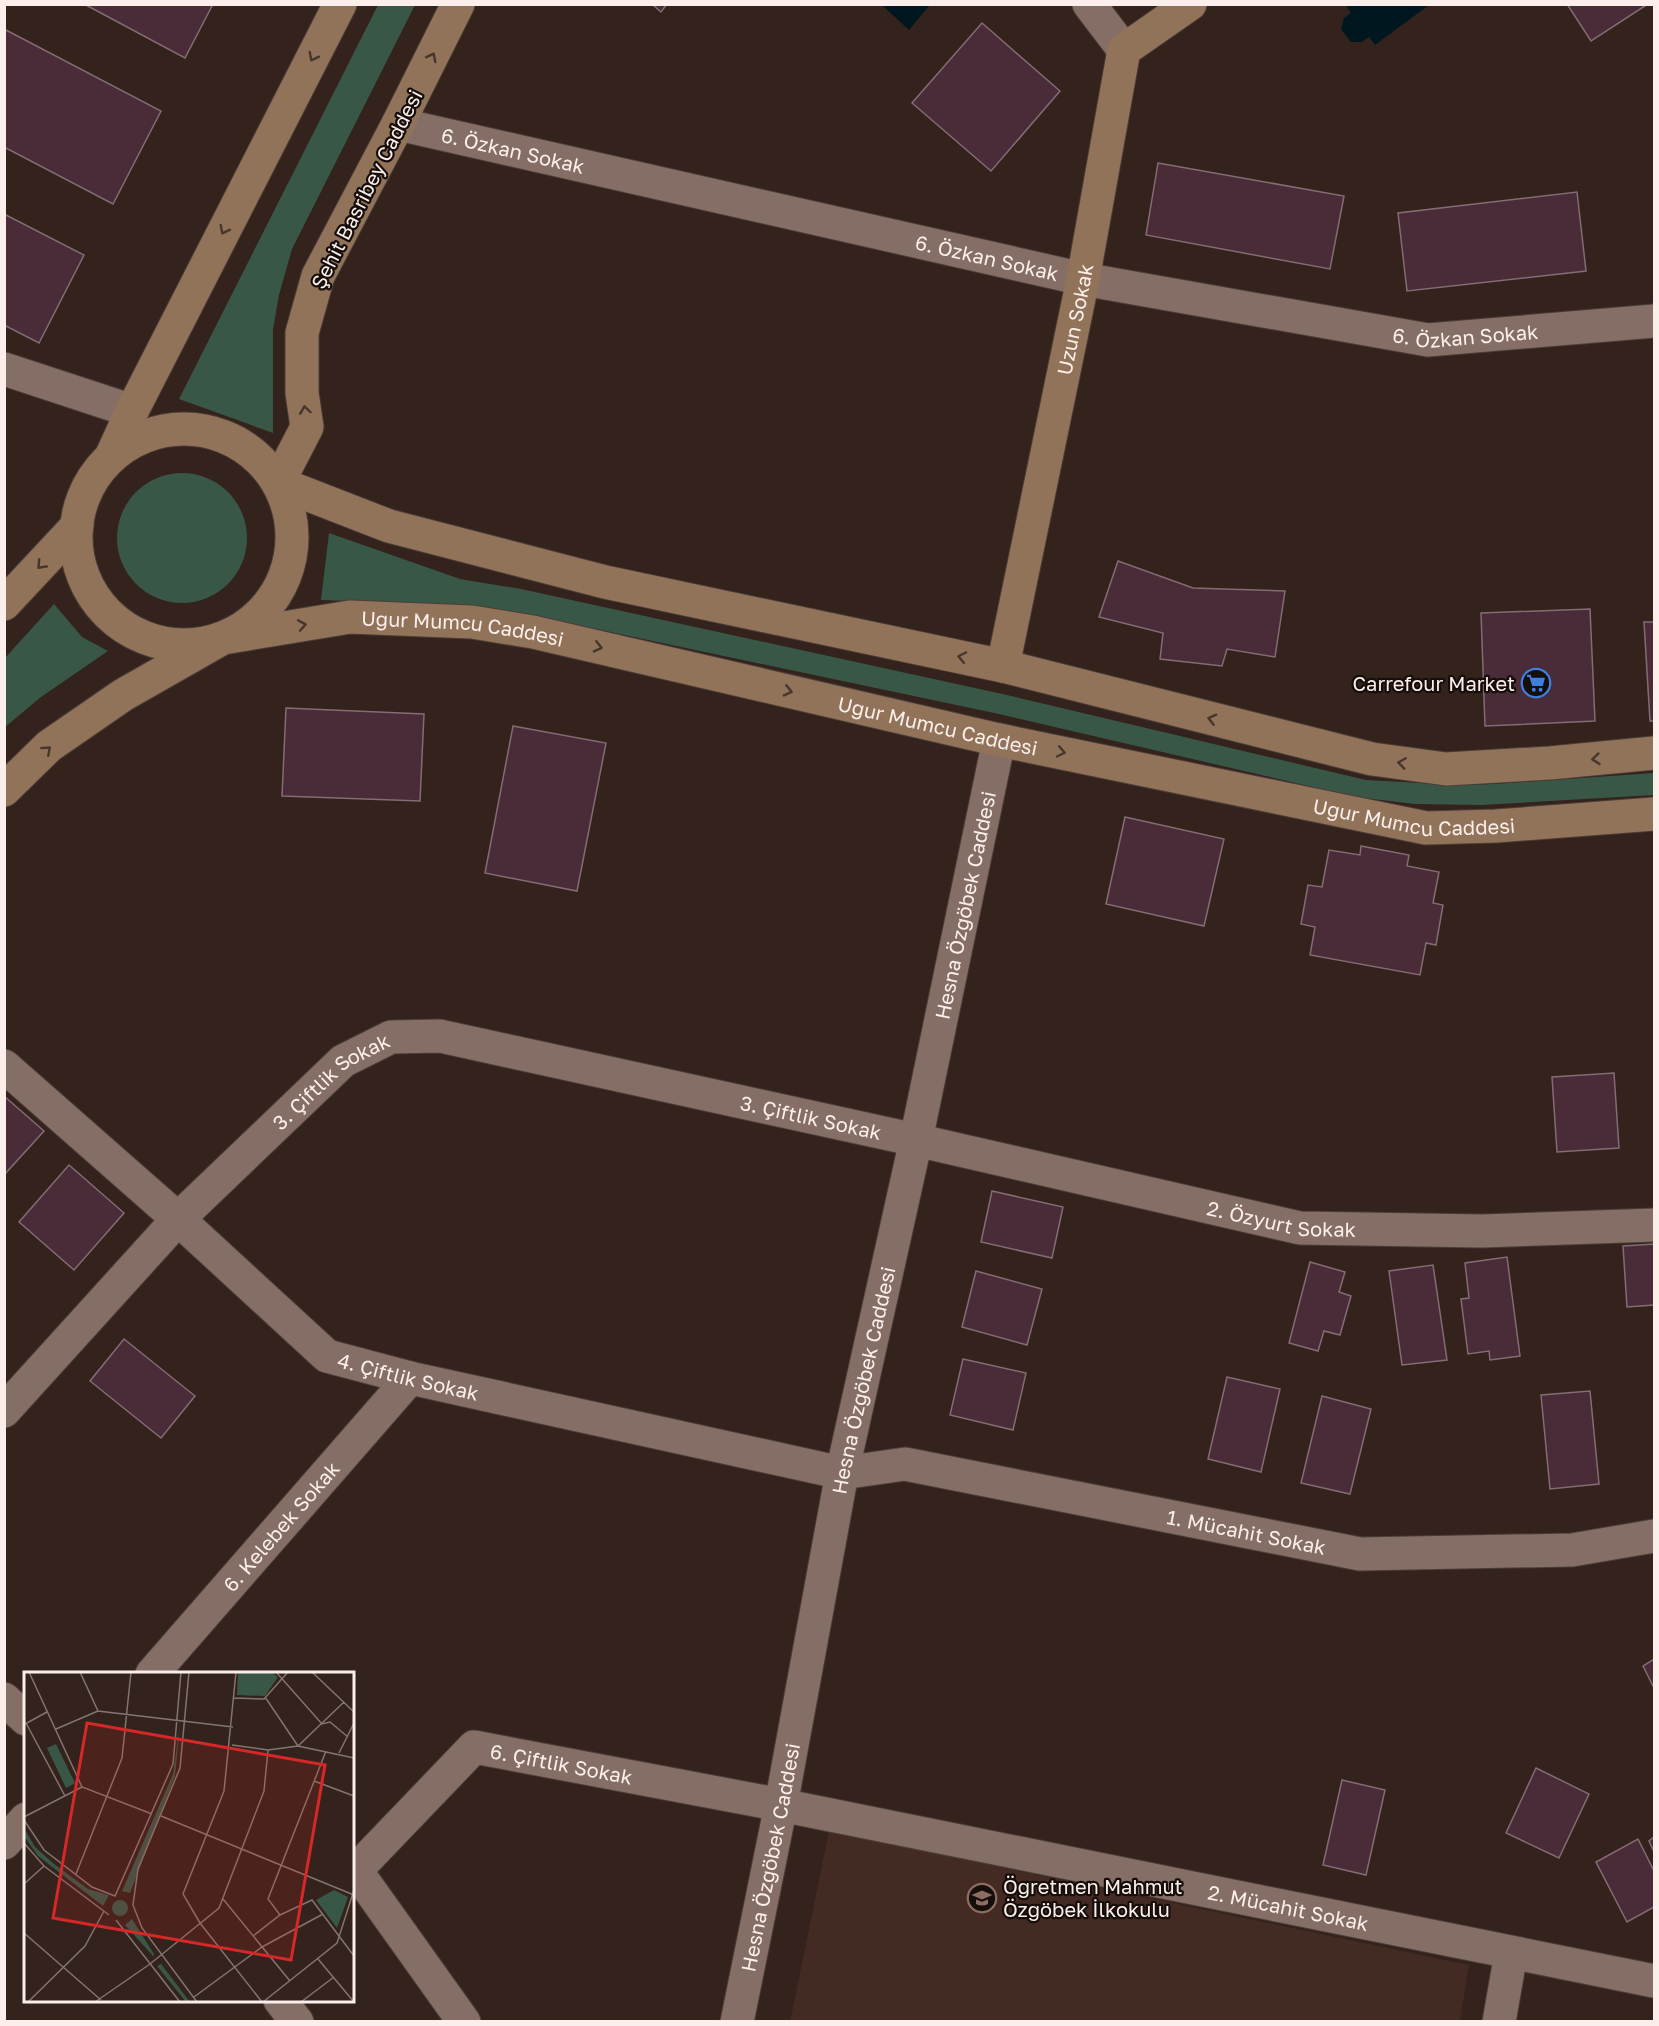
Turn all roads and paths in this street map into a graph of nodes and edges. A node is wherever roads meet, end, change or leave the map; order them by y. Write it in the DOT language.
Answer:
graph roads {
  1 [pos="340,4"];
  2 [pos="458,4"];
  3 [pos="1089,4"];
  4 [pos="1190,4"];
  5 [pos="1124,50"];
  6 [pos="398,124"];
  7 [pos="1083,279"];
  8 [pos="1654,321"];
  9 [pos="4,369"];
  10 [pos="132,411"];
  11 [pos="111,457"];
  12 [pos="278,483"];
  13 [pos="77,526"];
  14 [pos="4,604"];
  15 [pos="223,638"];
  16 [pos="1003,666"];
  17 [pos="999,740"];
  18 [pos="1654,753"];
  19 [pos="4,790"];
  20 [pos="1654,814"];
  21 [pos="4,1066"];
  22 [pos="916,1140"];
  23 [pos="178,1219"];
  24 [pos="1654,1225"];
  25 [pos="410,1378"];
  26 [pos="4,1411"];
  27 [pos="842,1473"];
  28 [pos="1654,1536"];
  29 [pos="154,1672"];
  30 [pos="4,1699"];
  31 [pos="24,1717"];
  32 [pos="781,1805"];
  33 [pos="24,1821"];
  34 [pos="4,1843"];
  35 [pos="355,1867"];
  36 [pos="1511,1953"];
  37 [pos="1654,1982"];
  38 [pos="281,2002"];
  39 [pos="297,2022"];
  40 [pos="464,2022"];
  41 [pos="737,2022"];
  42 [pos="1498,2022"];
  1 -- 10 [label="street, one-way"];
  6 -- 2 [label="street, Şehit Basribey Caddesi, one-way"];
  3 -- 5 [label="street"];
  4 -- 5 [label="street"];
  5 -- 7 [label="street, Uzun Sokak"];
  6 -- 7 [label="street, 6. Özkan Sokak"];
  12 -- 6 [label="street, Şehit Basribey Caddesi, one-way"];
  7 -- 8 [label="street, 6. Özkan Sokak"];
  7 -- 16 [label="street, Uzun Sokak"];
  9 -- 10 [label="street"];
  10 -- 11 [label="street"];
  11 -- 12 [label="street"];
  11 -- 13 [label="street"];
  12 -- 15 [label="street"];
  16 -- 12 [label="street, one-way"];
  13 -- 14 [label="street, one-way"];
  13 -- 15 [label="street"];
  15 -- 17 [label="street, Uğur Mumcu Caddesi, one-way"];
  19 -- 15 [label="street, one-way"];
  18 -- 16 [label="street, one-way"];
  17 -- 20 [label="street, Uğur Mumcu Caddesi, one-way"];
  17 -- 22 [label="street, Hesna Özgöbek Caddesi"];
  21 -- 23 [label="street, 4. Çiftlik Sokak"];
  22 -- 23 [label="street, 3. Çiftlik Sokak"];
  22 -- 24 [label="street, 2. Özyurt Sokak"];
  22 -- 27 [label="street, Hesna Özgöbek Caddesi"];
  23 -- 25 [label="street, 4. Çiftlik Sokak"];
  23 -- 26 [label="street, 3. Çiftlik Sokak"];
  25 -- 27 [label="street, 4. Çiftlik Sokak"];
  25 -- 29 [label="street, 6. Kelebek Sokak"];
  27 -- 28 [label="street, 1. Mücahit Sokak"];
  27 -- 32 [label="street, Hesna Özgöbek Caddesi"];
  30 -- 31 [label="street"];
  32 -- 35 [label="street, 6. Çiftlik Sokak"];
  32 -- 36 [label="street, 2. Mücahit Sokak"];
  32 -- 41 [label="street, Hesna Özgöbek Caddesi"];
  33 -- 34 [label="street"];
  35 -- 40 [label="street"];
  36 -- 37 [label="street, 2. Mücahit Sokak"];
  36 -- 42 [label="street"];
  38 -- 39 [label="street"];
}
